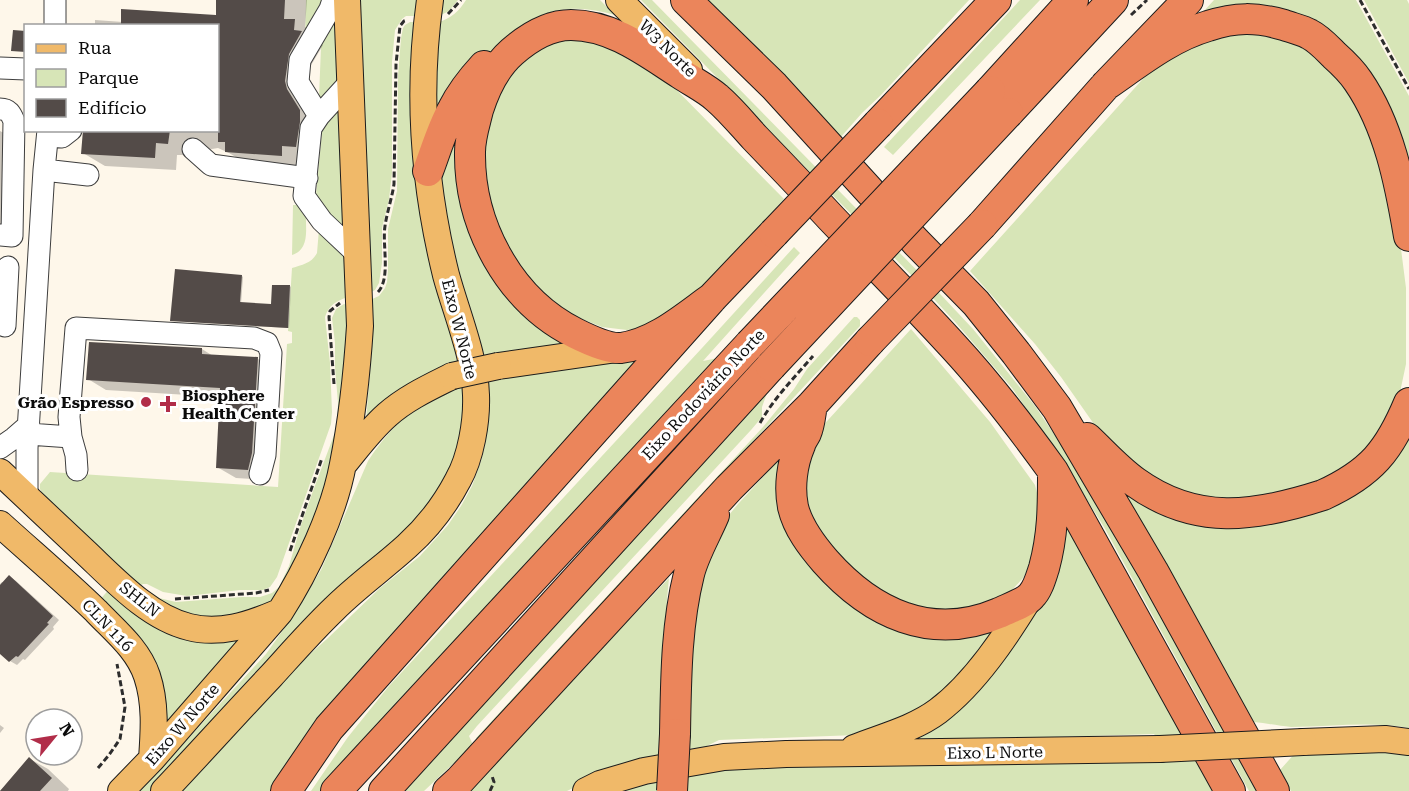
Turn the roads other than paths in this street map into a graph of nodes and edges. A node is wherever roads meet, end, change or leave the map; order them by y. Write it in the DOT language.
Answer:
graph roads {
  1 [pos="333,0"];
  2 [pos="347,0"];
  3 [pos="619,0"];
  4 [pos="686,0"];
  5 [pos="996,0"];
  6 [pos="1073,0"];
  7 [pos="1113,0"];
  8 [pos="1188,0"];
  9 [pos="435,9"];
  10 [pos="525,40"];
  11 [pos="0,68"];
  12 [pos="24,69"];
  13 [pos="350,82"];
  14 [pos="1106,85"];
  15 [pos="716,97"];
  16 [pos="999,102"];
  17 [pos="0,108"];
  18 [pos="319,116"];
  19 [pos="68,132"];
  20 [pos="48,133"];
  21 [pos="193,148"];
  22 [pos="44,170"];
  23 [pos="428,171"];
  24 [pos="88,175"];
  25 [pos="307,178"];
  26 [pos="6,236"];
  27 [pos="1409,236"];
  28 [pos="40,239"];
  29 [pos="357,254"];
  30 [pos="4,267"];
  31 [pos="39,268"];
  32 [pos="712,298"];
  33 [pos="2,326"];
  34 [pos="35,328"];
  35 [pos="617,349"];
  36 [pos="1409,403"];
  37 [pos="812,405"];
  38 [pos="1057,408"];
  39 [pos="28,429"];
  40 [pos="71,436"];
  41 [pos="0,448"];
  42 [pos="334,458"];
  43 [pos="77,470"];
  44 [pos="1053,471"];
  45 [pos="0,472"];
  46 [pos="260,474"];
  47 [pos="729,488"];
  48 [pos="27,497"];
  49 [pos="0,524"];
  50 [pos="108,573"];
  51 [pos="81,597"];
  52 [pos="1030,597"];
  53 [pos="280,612"];
  54 [pos="1409,742"];
  55 [pos="836,754"];
  56 [pos="152,759"];
  57 [pos="121,791"];
  58 [pos="164,791"];
  59 [pos="286,791"];
  60 [pos="336,791"];
  61 [pos="384,791"];
  62 [pos="448,791"];
  63 [pos="586,791"];
  64 [pos="672,791"];
  65 [pos="1230,791"];
  66 [pos="1274,791"];
  1 -- 18 [label="street"];
  2 -- 13 [label="main road, Eixo W Norte"];
  3 -- 15 [label="main road, W3 Norte"];
  4 -- 38 [label="highway"];
  5 -- 32 [label="highway, bridge"];
  6 -- 16 [label="highway, Eixo Rodoviário Norte"];
  7 -- 16 [label="highway, Eixo Rodoviário Norte"];
  8 -- 14 [label="highway"];
  9 -- 23 [label="main road, Eixo W Norte"];
  10 -- 15 [label="highway"];
  10 -- 23 [label="highway"];
  10 -- 35 [label="highway"];
  11 -- 12 [label="street"];
  13 -- 18 [label="street"];
  13 -- 29 [label="main road, Eixo W Norte"];
  14 -- 27 [label="highway"];
  14 -- 37 [label="highway, bridge"];
  15 -- 44 [label="highway"];
  16 -- 60 [label="highway, Eixo Rodoviário Norte, bridge"];
  16 -- 61 [label="highway, Eixo Rodoviário Norte, bridge"];
  17 -- 26 [label="street"];
  18 -- 25 [label="street"];
  19 -- 20 [label="street"];
  20 -- 22 [label="street"];
  21 -- 25 [label="street"];
  22 -- 24 [label="street"];
  22 -- 28 [label="street"];
  23 -- 58 [label="main road, Eixo W Norte"];
  25 -- 29 [label="street"];
  26 -- 28 [label="street"];
  28 -- 31 [label="street"];
  29 -- 42 [label="main road, Eixo W Norte"];
  30 -- 31 [label="street"];
  30 -- 33 [label="street"];
  31 -- 34 [label="street"];
  32 -- 35 [label="highway"];
  32 -- 59 [label="highway"];
  33 -- 34 [label="street"];
  34 -- 39 [label="street"];
  35 -- 42 [label="main road, bridge"];
  36 -- 38 [label="highway"];
  37 -- 47 [label="highway"];
  37 -- 52 [label="highway"];
  38 -- 66 [label="highway"];
  39 -- 40 [label="street"];
  39 -- 41 [label="street"];
  39 -- 48 [label="street"];
  40 -- 43 [label="street"];
  40 -- 46 [label="street"];
  42 -- 53 [label="main road, Eixo W Norte"];
  44 -- 52 [label="highway"];
  44 -- 65 [label="highway"];
  45 -- 48 [label="main road, SHLN"];
  47 -- 62 [label="highway"];
  47 -- 64 [label="highway, bridge"];
  48 -- 50 [label="main road, SHLN"];
  49 -- 51 [label="main road, CLN 116"];
  50 -- 51 [label="main road"];
  50 -- 53 [label="main road, SHLN"];
  51 -- 56 [label="main road, CLN 116"];
  52 -- 55 [label="main road"];
  53 -- 56 [label="main road, Eixo W Norte"];
  54 -- 55 [label="main road, Eixo L Norte, bridge"];
  55 -- 63 [label="main road, Eixo L Norte"];
  56 -- 57 [label="main road, Eixo W Norte"];
}
